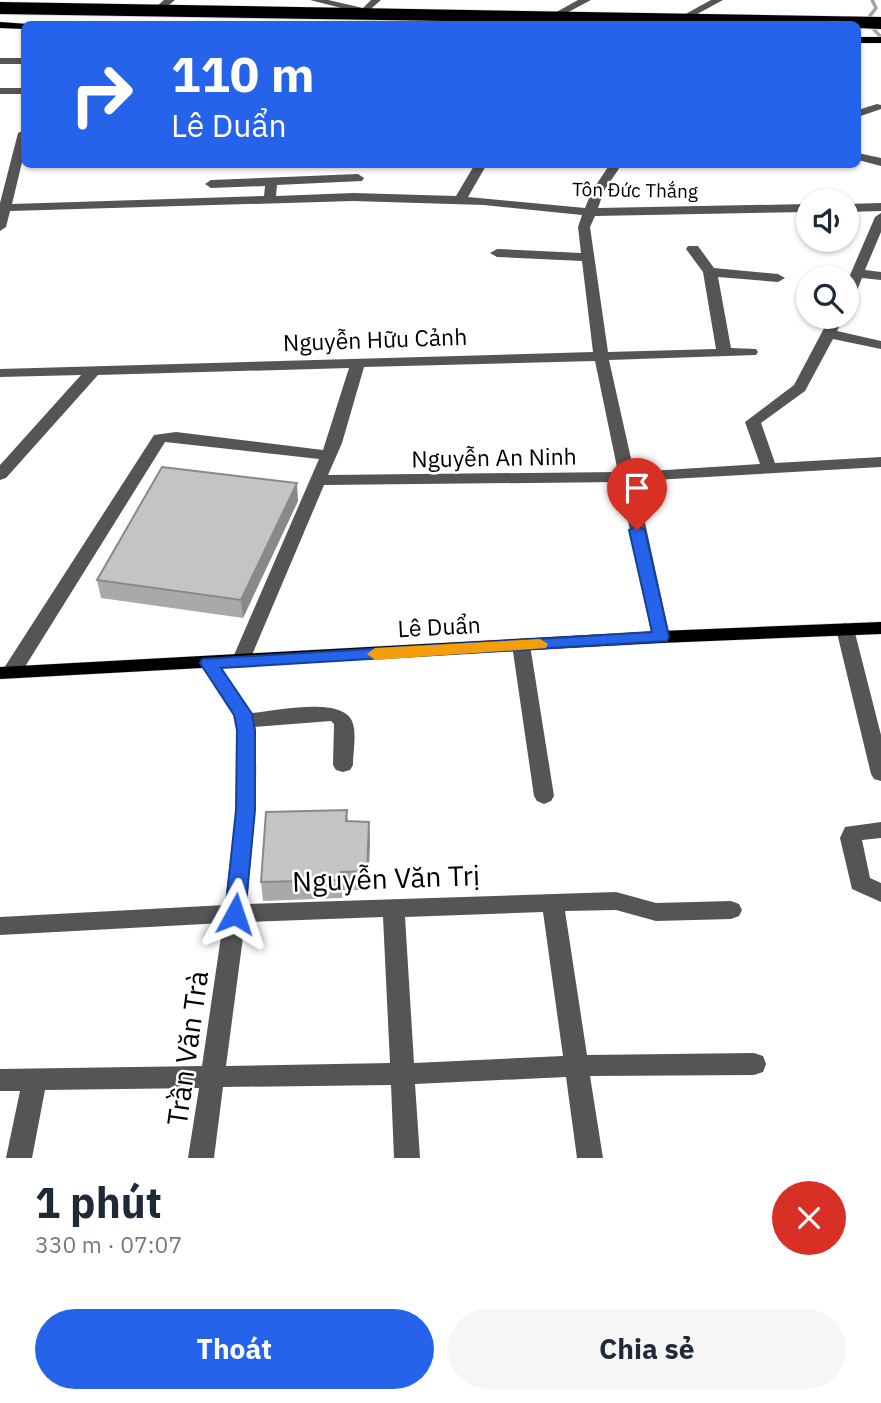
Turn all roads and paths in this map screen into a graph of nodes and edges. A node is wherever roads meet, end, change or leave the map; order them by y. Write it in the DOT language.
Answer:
graph roads {
  1 [pos="170,0"];
  2 [pos="315,0"];
  3 [pos="376,0"];
  4 [pos="586,0"];
  5 [pos="718,0"];
  6 [pos="0,8"];
  7 [pos="160,8"];
  8 [pos="364,14"];
  9 [pos="556,15"];
  10 [pos="686,19"];
  11 [pos="793,21"];
  12 [pos="0,22"];
  13 [pos="21,22"];
  14 [pos="861,22"];
  15 [pos="881,22"];
  16 [pos="21,26"];
  17 [pos="861,37"];
  18 [pos="881,37"];
  19 [pos="0,61"];
  20 [pos="21,61"];
  21 [pos="0,91"];
  22 [pos="21,91"];
  23 [pos="877,107"];
  24 [pos="861,113"];
  25 [pos="21,144"];
  26 [pos="861,158"];
  27 [pos="881,162"];
  28 [pos="479,168"];
  29 [pos="613,168"];
  30 [pos="358,178"];
  31 [pos="271,182"];
  32 [pos="211,184"];
  33 [pos="270,200"];
  34 [pos="460,200"];
  35 [pos="881,207"];
  36 [pos="3,208"];
  37 [pos="796,208"];
  38 [pos="859,208"];
  39 [pos="588,212"];
  40 [pos="881,218"];
  41 [pos="0,227"];
  42 [pos="693,249"];
  43 [pos="497,253"];
  44 [pos="588,257"];
  45 [pos="859,271"];
  46 [pos="710,272"];
  47 [pos="859,273"];
  48 [pos="881,276"];
  49 [pos="778,278"];
  50 [pos="831,329"];
  51 [pos="829,334"];
  52 [pos="881,345"];
  53 [pos="724,351"];
  54 [pos="751,352"];
  55 [pos="601,355"];
  56 [pos="358,362"];
  57 [pos="93,371"];
  58 [pos="0,373"];
  59 [pos="328,455"];
  60 [pos="881,462"];
  61 [pos="769,468"];
  62 [pos="0,475"];
  63 [pos="625,477"];
  64 [pos="318,480"];
  65 [pos="881,628"];
  66 [pos="845,629"];
  67 [pos="661,637"];
  68 [pos="521,645"];
  69 [pos="240,662"];
  70 [pos="208,663"];
  71 [pos="6,673"];
  72 [pos="245,721"];
  73 [pos="343,765"];
  74 [pos="881,774"];
  75 [pos="544,796"];
  76 [pos="881,830"];
  77 [pos="881,892"];
  78 [pos="553,902"];
  79 [pos="393,907"];
  80 [pos="731,910"];
  81 [pos="235,914"];
  82 [pos="0,926"];
  83 [pos="754,1064"];
  84 [pos="576,1066"];
  85 [pos="403,1074"];
  86 [pos="214,1077"];
  87 [pos="35,1079"];
  88 [pos="0,1080"];
  89 [pos="19,1158"];
  90 [pos="201,1158"];
  91 [pos="407,1158"];
  92 [pos="590,1158"];
  1 -- 7 [label="street"];
  2 -- 8 [label="street"];
  3 -- 8 [label="street"];
  4 -- 9 [label="street"];
  5 -- 10 [label="street"];
  6 -- 7 [label="main road"];
  6 -- 8 [label="highway"];
  7 -- 8 [label="main road"];
  8 -- 9 [label="main road"];
  8 -- 10 [label="highway"];
  9 -- 10 [label="main road"];
  10 -- 11 [label="highway"];
  12 -- 13 [label="highway"];
  12 -- 16 [label="main road"];
  14 -- 15 [label="highway"];
  17 -- 18 [label="highway"];
  19 -- 20 [label="street"];
  21 -- 22 [label="street"];
  23 -- 24 [label="street"];
  25 -- 36 [label="street"];
  26 -- 27 [label="street"];
  28 -- 34 [label="street"];
  29 -- 39 [label="street"];
  30 -- 31 [label="street"];
  31 -- 32 [label="street"];
  31 -- 33 [label="street"];
  33 -- 34 [label="street, Tôn Đức Thắng"];
  33 -- 36 [label="street, Tôn Đức Thắng"];
  34 -- 39 [label="street, Tôn Đức Thắng"];
  35 -- 38 [label="street"];
  36 -- 41 [label="street"];
  37 -- 39 [label="street, Tôn Đức Thắng"];
  39 -- 44 [label="street"];
  40 -- 45 [label="street"];
  42 -- 46 [label="street"];
  43 -- 44 [label="street"];
  44 -- 55 [label="street"];
  46 -- 49 [label="street"];
  46 -- 53 [label="street"];
  47 -- 48 [label="street"];
  50 -- 51 [label="street"];
  51 -- 52 [label="street"];
  51 -- 61 [label="street"];
  53 -- 54 [label="street, Nguyễn Hữu Cảnh"];
  53 -- 55 [label="street, Nguyễn Hữu Cảnh"];
  55 -- 56 [label="street, Nguyễn Hữu Cảnh"];
  55 -- 63 [label="street"];
  56 -- 57 [label="street, Nguyễn Hữu Cảnh"];
  56 -- 59 [label="street"];
  57 -- 58 [label="street, Nguyễn Hữu Cảnh"];
  57 -- 62 [label="street"];
  59 -- 64 [label="street"];
  59 -- 71 [label="street"];
  60 -- 61 [label="street, Nguyễn An Ninh"];
  61 -- 63 [label="street, Nguyễn An Ninh"];
  63 -- 64 [label="street, Nguyễn An Ninh"];
  63 -- 67 [label="street"];
  64 -- 69 [label="street"];
  65 -- 66 [label="main road, Lê Duẩn"];
  66 -- 67 [label="main road, Lê Duẩn"];
  66 -- 74 [label="street"];
  67 -- 68 [label="main road, Lê Duẩn"];
  68 -- 69 [label="main road, Lê Duẩn"];
  68 -- 75 [label="street"];
  69 -- 70 [label="main road, Lê Duẩn"];
  70 -- 71 [label="main road, Lê Duẩn"];
  70 -- 72 [label="street"];
  72 -- 73 [label="street"];
  72 -- 81 [label="street, Trần Văn Trà"];
  76 -- 77 [label="street"];
  78 -- 79 [label="street, Nguyễn Văn Trị"];
  78 -- 80 [label="street, Nguyễn Văn Trị"];
  78 -- 84 [label="street"];
  79 -- 81 [label="street, Nguyễn Văn Trị"];
  79 -- 85 [label="street"];
  81 -- 82 [label="street, Nguyễn Văn Trị"];
  81 -- 86 [label="street, Trần Văn Trà"];
  83 -- 84 [label="street"];
  84 -- 85 [label="street"];
  84 -- 92 [label="street"];
  85 -- 86 [label="street"];
  85 -- 91 [label="street"];
  86 -- 87 [label="street"];
  86 -- 90 [label="street, Trần Văn Trà"];
  87 -- 88 [label="street"];
  87 -- 89 [label="street"];
}
